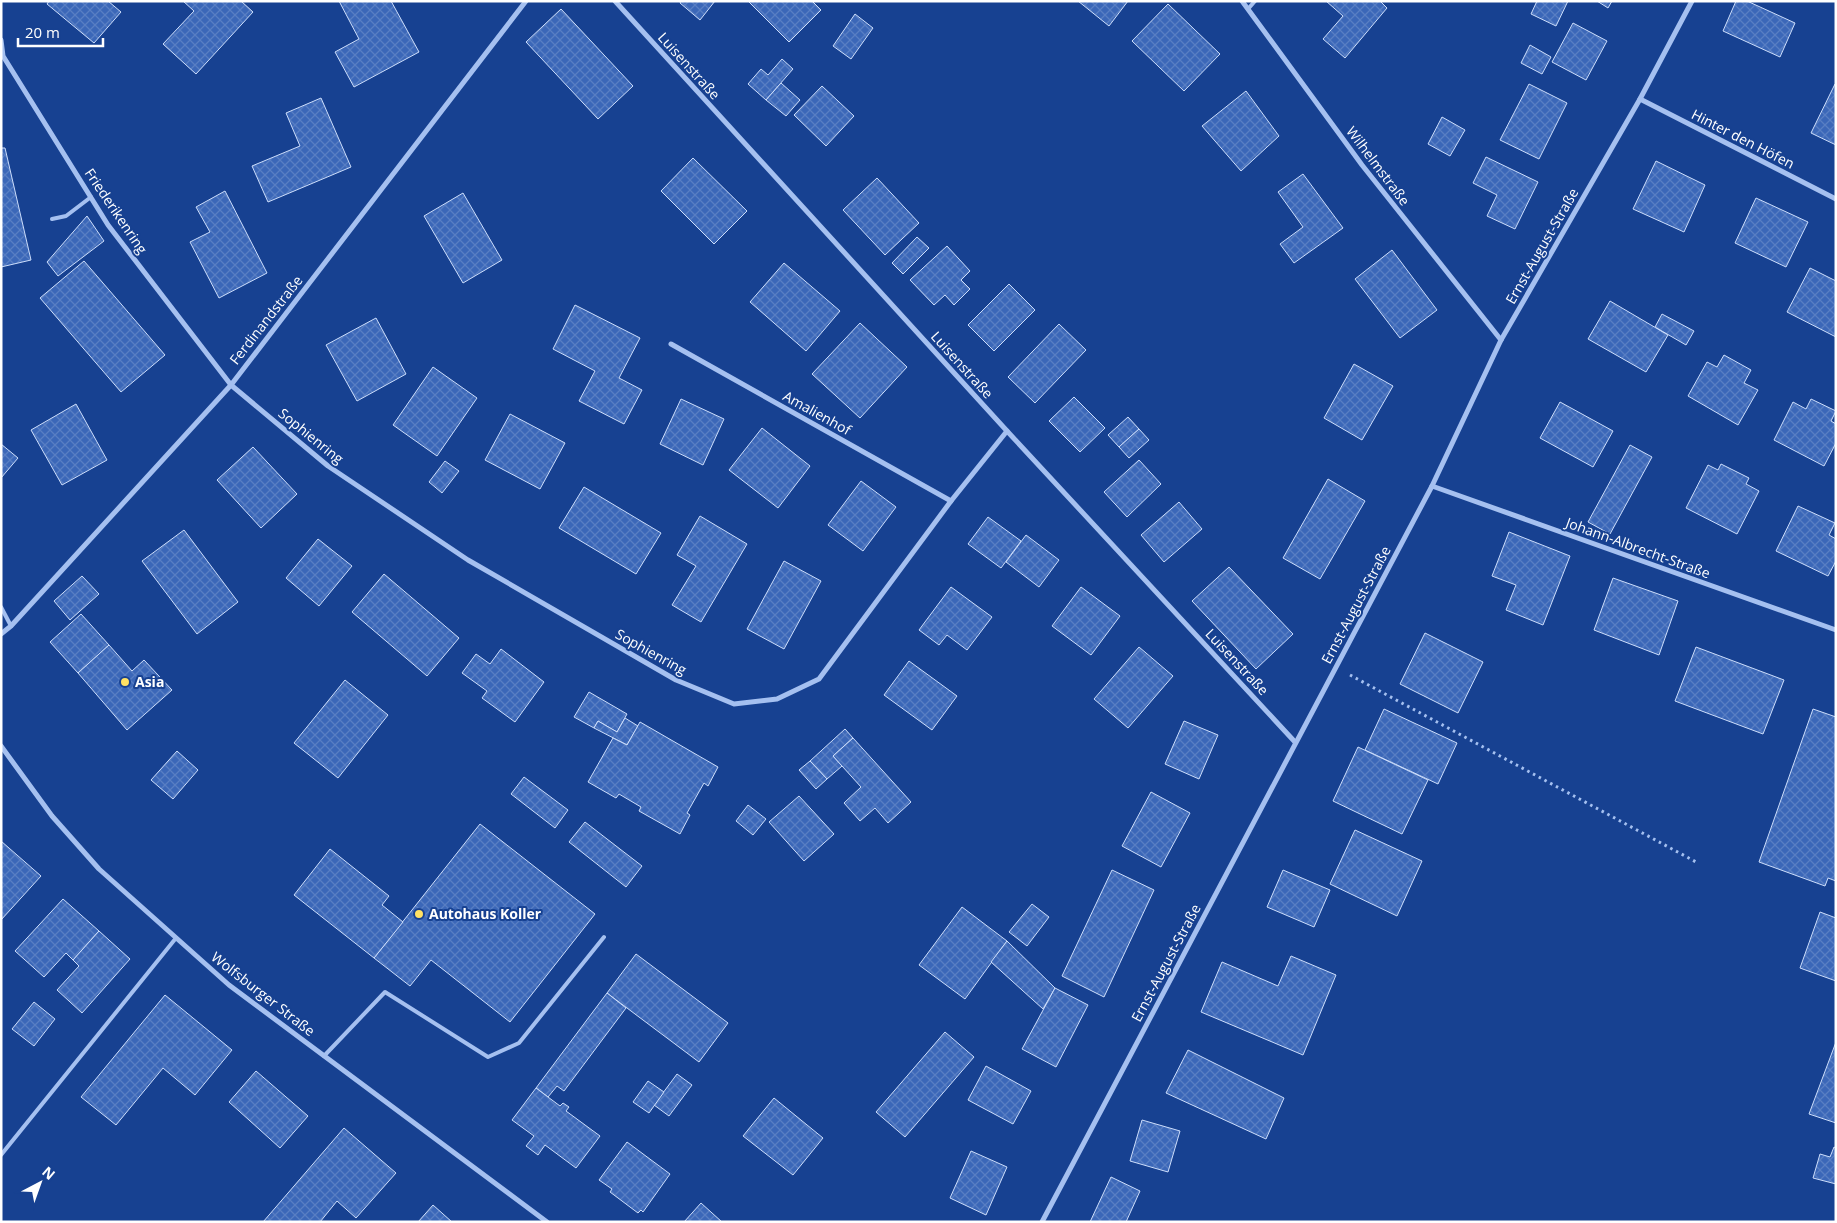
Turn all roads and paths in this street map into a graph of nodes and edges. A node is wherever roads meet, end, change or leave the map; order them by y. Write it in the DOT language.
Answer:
graph roads {
  1 [pos="526,1"];
  2 [pos="615,1"];
  3 [pos="1242,1"];
  4 [pos="1255,1"];
  5 [pos="1692,1"];
  6 [pos="1248,9"];
  7 [pos="1,40"];
  8 [pos="1640,99"];
  9 [pos="91,197"];
  10 [pos="1836,199"];
  11 [pos="52,219"];
  12 [pos="1501,340"];
  13 [pos="671,344"];
  14 [pos="231,385"];
  15 [pos="1007,431"];
  16 [pos="1432,486"];
  17 [pos="951,501"];
  18 [pos="1,607"];
  19 [pos="11,626"];
  20 [pos="1836,630"];
  21 [pos="1,634"];
  22 [pos="1336,667"];
  23 [pos="1296,742"];
  24 [pos="1,746"];
  25 [pos="1698,863"];
  26 [pos="604,937"];
  27 [pos="176,938"];
  28 [pos="324,1056"];
  29 [pos="1,1154"];
  30 [pos="547,1222"];
  31 [pos="1042,1222"];
  1 -- 14 [label="street, Ferdinandstraße"];
  2 -- 15 [label="street, Luisenstraße"];
  3 -- 6 [label="street, Wilhelmstraße"];
  4 -- 6 [label="lane"];
  5 -- 8 [label="street, Ernst-August-Straße"];
  6 -- 12 [label="street, Wilhelmstraße"];
  7 -- 9 [label="street, Friederikenring"];
  8 -- 10 [label="street, Hinter den Höfen"];
  8 -- 12 [label="street, Ernst-August-Straße"];
  9 -- 11 [label="lane"];
  9 -- 14 [label="street, Friederikenring"];
  12 -- 16 [label="street, Ernst-August-Straße"];
  13 -- 17 [label="street, Amalienhof"];
  14 -- 17 [label="street, Sophienring"];
  14 -- 19 [label="street, Ferdinandstraße"];
  15 -- 17 [label="street, Sophienring"];
  15 -- 23 [label="street, Luisenstraße"];
  16 -- 20 [label="street, Johann-Albrecht-Straße"];
  16 -- 22 [label="street, Ernst-August-Straße"];
  18 -- 19 [label="lane"];
  19 -- 21 [label="street, Ferdinandstraße"];
  22 -- 23 [label="street, Ernst-August-Straße"];
  22 -- 25 [label="path"];
  23 -- 31 [label="street, Ernst-August-Straße"];
  24 -- 27 [label="street, Wolfsburger Straße"];
  26 -- 28 [label="lane"];
  27 -- 28 [label="street, Wolfsburger Straße"];
  27 -- 29 [label="lane"];
  28 -- 30 [label="street, Wolfsburger Straße"];
}
